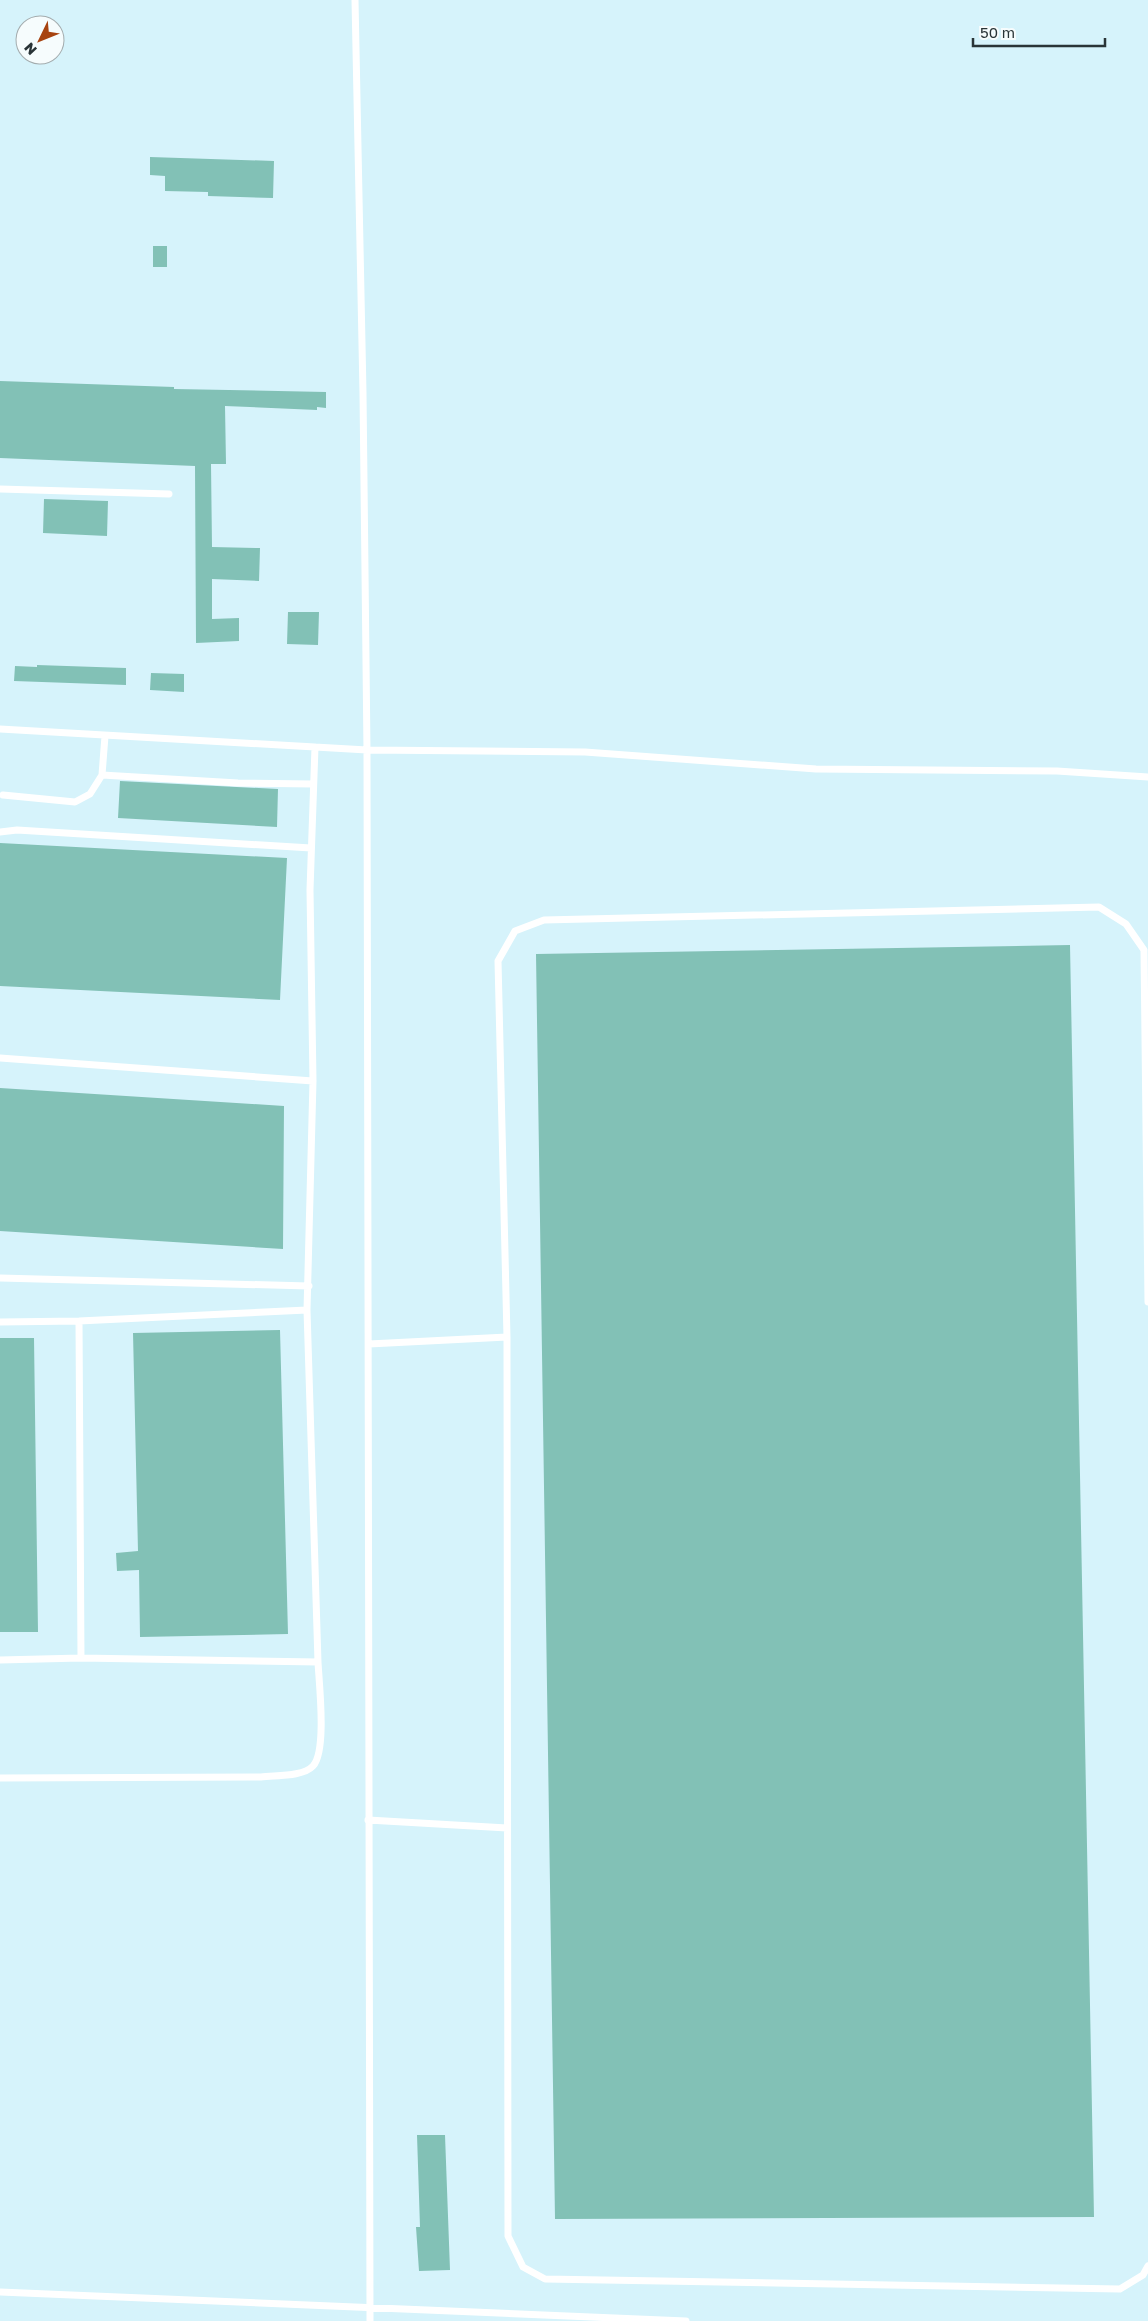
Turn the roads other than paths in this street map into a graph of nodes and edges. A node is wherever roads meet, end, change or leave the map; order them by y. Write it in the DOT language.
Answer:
graph roads {
  1 [pos="355,0"];
  2 [pos="0,489"];
  3 [pos="169,494"];
  4 [pos="0,729"];
  5 [pos="105,736"];
  6 [pos="315,748"];
  7 [pos="367,750"];
  8 [pos="102,775"];
  9 [pos="1148,777"];
  10 [pos="313,784"];
  11 [pos="3,795"];
  12 [pos="0,832"];
  13 [pos="311,848"];
  14 [pos="0,1058"];
  15 [pos="313,1081"];
  16 [pos="0,1278"];
  17 [pos="309,1286"];
  18 [pos="1148,1302"];
  19 [pos="307,1310"];
  20 [pos="80,1321"];
  21 [pos="0,1322"];
  22 [pos="507,1337"];
  23 [pos="369,1344"];
  24 [pos="81,1658"];
  25 [pos="0,1660"];
  26 [pos="318,1662"];
  27 [pos="0,1778"];
  28 [pos="368,1820"];
  29 [pos="507,1828"];
  30 [pos="1148,2266"];
  31 [pos="0,2292"];
  32 [pos="369,2307"];
  33 [pos="370,2321"];
  34 [pos="686,2321"];
  1 -- 7 [label="lane"];
  2 -- 3 [label="lane"];
  4 -- 5 [label="lane"];
  5 -- 6 [label="lane"];
  5 -- 8 [label="lane"];
  6 -- 7 [label="lane"];
  6 -- 10 [label="lane"];
  7 -- 9 [label="lane"];
  7 -- 23 [label="lane"];
  8 -- 10 [label="lane"];
  8 -- 11 [label="lane"];
  10 -- 13 [label="lane"];
  12 -- 13 [label="lane"];
  13 -- 15 [label="lane"];
  14 -- 15 [label="lane"];
  15 -- 17 [label="lane"];
  16 -- 17 [label="lane"];
  17 -- 19 [label="lane"];
  18 -- 22 [label="lane"];
  19 -- 20 [label="lane"];
  19 -- 26 [label="lane"];
  20 -- 21 [label="lane"];
  20 -- 24 [label="lane"];
  22 -- 23 [label="lane"];
  22 -- 29 [label="lane"];
  23 -- 28 [label="lane"];
  24 -- 25 [label="lane"];
  24 -- 26 [label="lane"];
  26 -- 27 [label="lane"];
  28 -- 29 [label="lane"];
  28 -- 32 [label="lane"];
  29 -- 30 [label="lane"];
  31 -- 32 [label="lane"];
  32 -- 33 [label="lane"];
  32 -- 34 [label="lane"];
}
